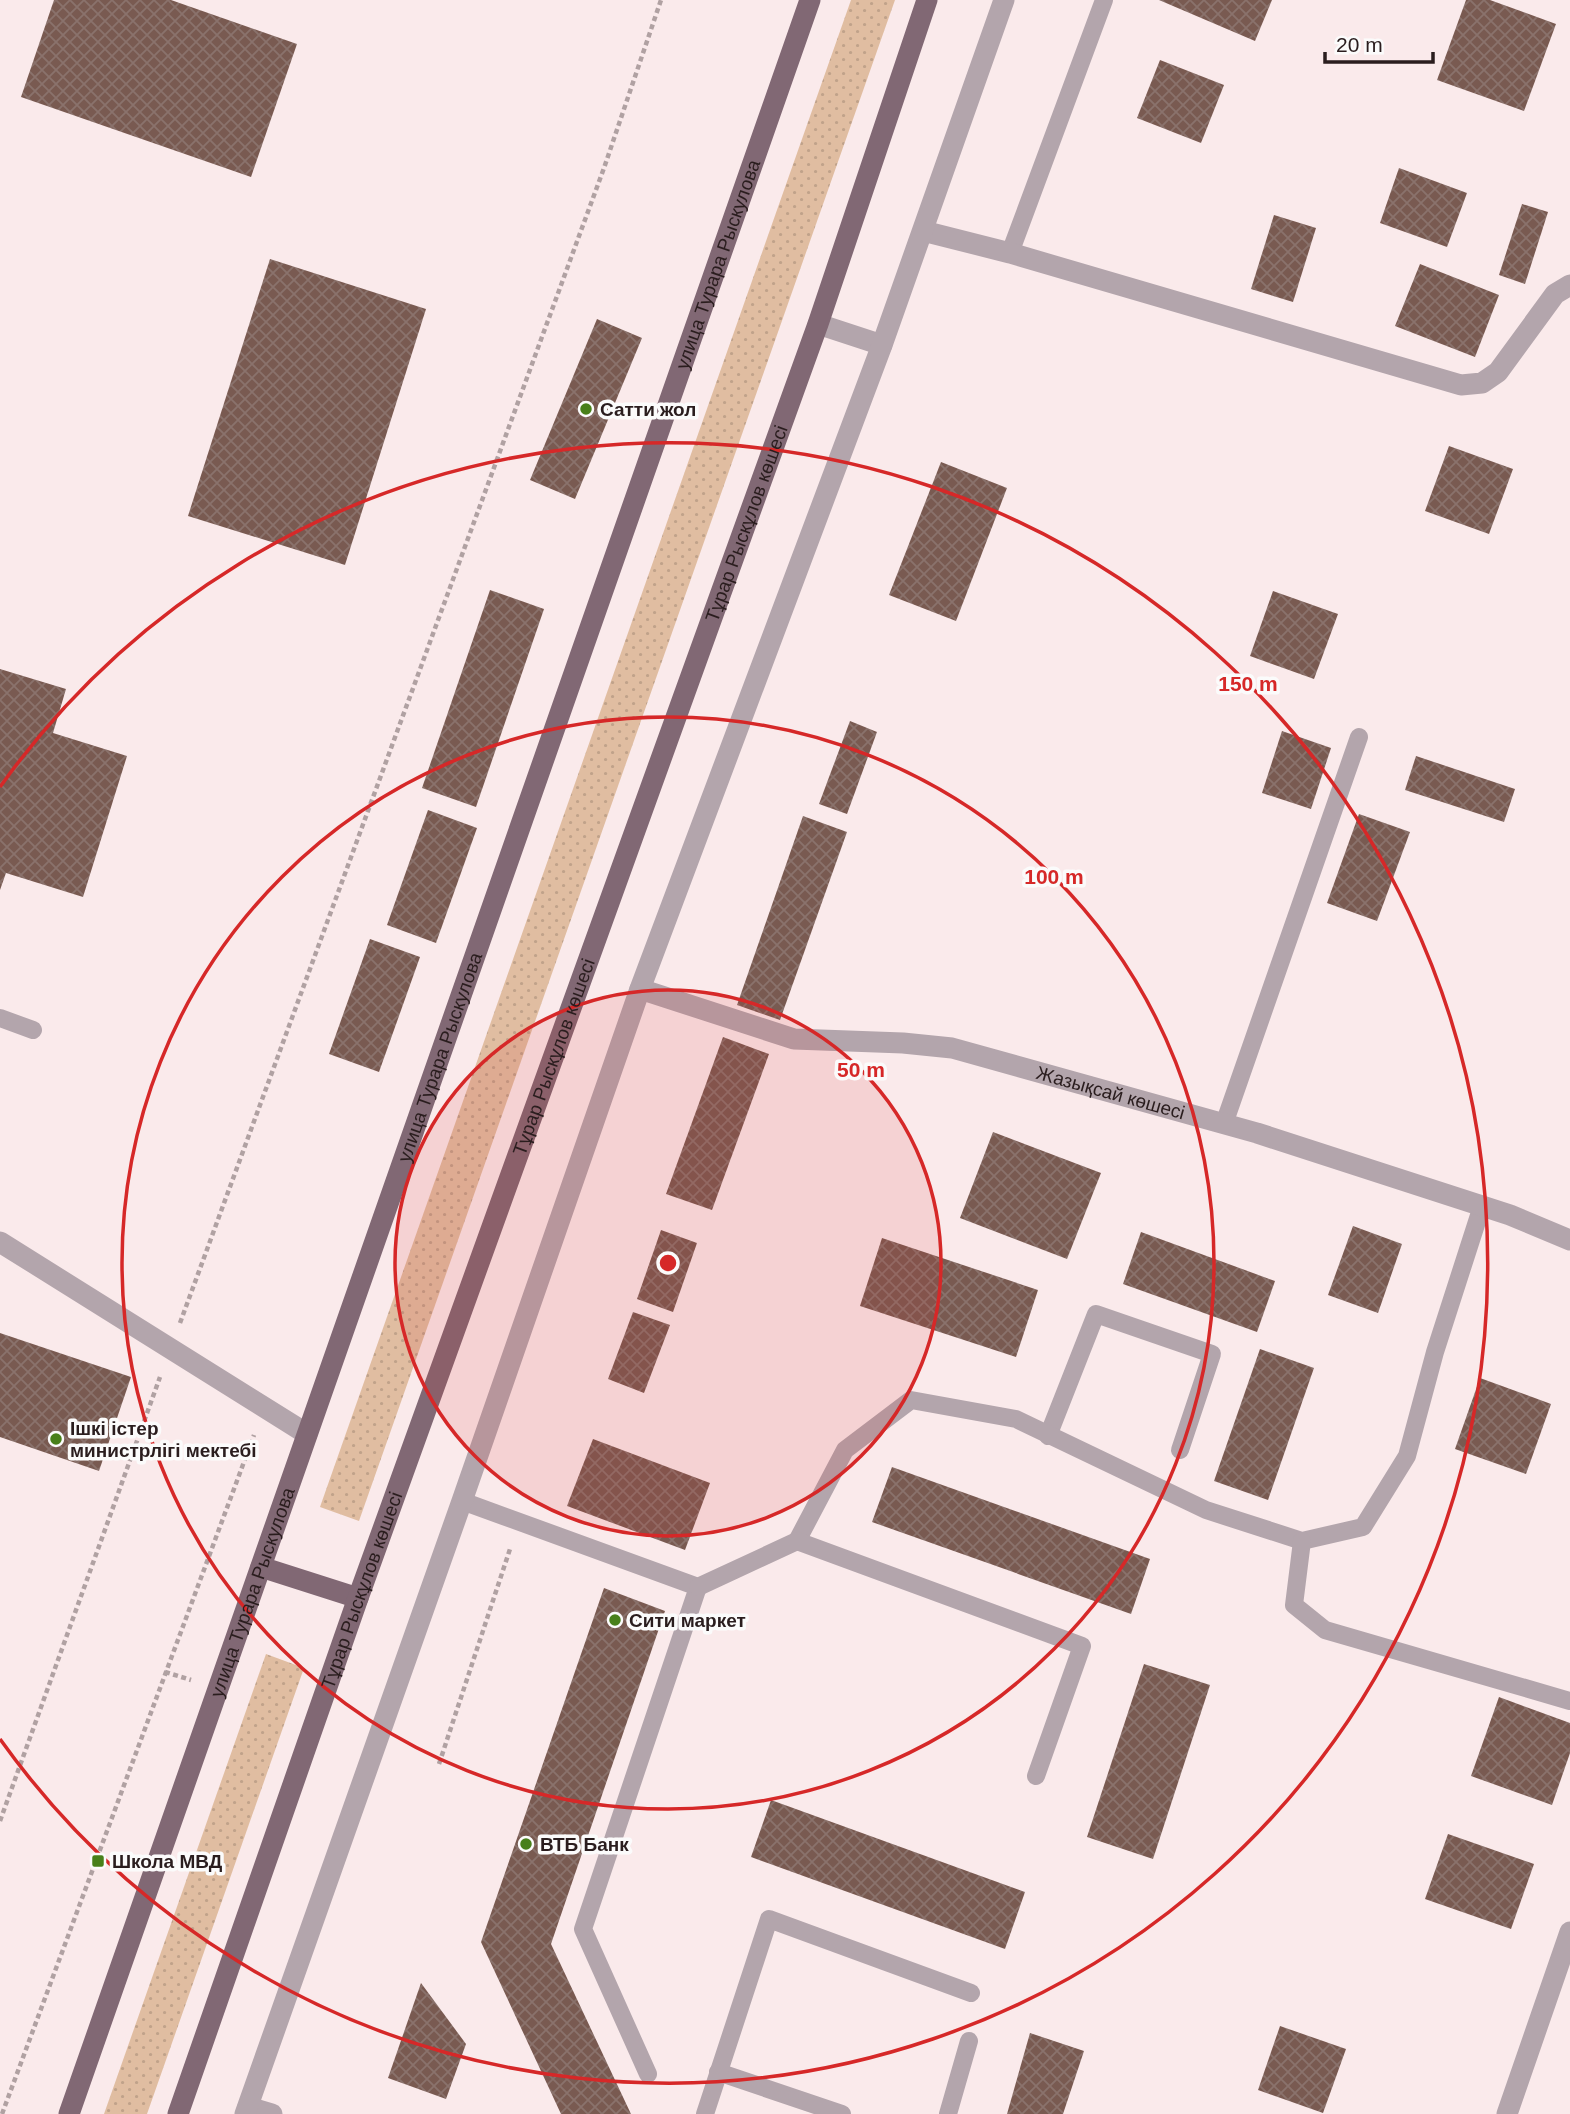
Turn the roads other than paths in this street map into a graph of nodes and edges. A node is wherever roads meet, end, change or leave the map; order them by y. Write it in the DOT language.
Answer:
graph roads {
  1 [pos="810,0"];
  2 [pos="927,0"];
  3 [pos="1004,0"];
  4 [pos="1104,0"];
  5 [pos="923,231"];
  6 [pos="1010,253"];
  7 [pos="1570,285"];
  8 [pos="818,324"];
  9 [pos="882,345"];
  10 [pos="1359,737"];
  11 [pos="640,989"];
  12 [pos="0,1018"];
  13 [pos="33,1030"];
  14 [pos="1224,1124"];
  15 [pos="1482,1206"];
  16 [pos="1570,1240"];
  17 [pos="0,1242"];
  18 [pos="307,1434"];
  19 [pos="1048,1436"];
  20 [pos="1180,1450"];
  21 [pos="462,1501"];
  22 [pos="797,1541"];
  23 [pos="1302,1541"];
  24 [pos="261,1567"];
  25 [pos="698,1587"];
  26 [pos="358,1598"];
  27 [pos="1570,1701"];
  28 [pos="1037,1776"];
  29 [pos="1570,1932"];
  30 [pos="971,1993"];
  31 [pos="969,2041"];
  32 [pos="718,2072"];
  33 [pos="648,2074"];
  34 [pos="246,2110"];
  35 [pos="69,2114"];
  36 [pos="178,2114"];
  37 [pos="272,2114"];
  38 [pos="705,2114"];
  39 [pos="842,2114"];
  40 [pos="948,2114"];
  41 [pos="1507,2114"];
  1 -- 18 [label="main road, улица Турара Рыскулова"];
  2 -- 8 [label="main road, Тұрар Рыскұлов көшесі"];
  3 -- 5 [label="street"];
  4 -- 6 [label="lane"];
  5 -- 6 [label="street"];
  5 -- 9 [label="street"];
  6 -- 7 [label="street"];
  8 -- 9 [label="street"];
  8 -- 26 [label="main road, Тұрар Рыскұлов көшесі"];
  9 -- 11 [label="street"];
  10 -- 14 [label="lane"];
  11 -- 14 [label="street, Жазықсай көшесі"];
  11 -- 21 [label="street"];
  12 -- 13 [label="lane"];
  14 -- 15 [label="street, Жазықсай көшесі"];
  15 -- 16 [label="street, Жазықсай көшесі"];
  15 -- 23 [label="lane"];
  17 -- 18 [label="street"];
  18 -- 24 [label="main road, улица Турара Рыскулова"];
  19 -- 20 [label="lane"];
  19 -- 22 [label="lane"];
  19 -- 23 [label="lane"];
  21 -- 25 [label="lane"];
  21 -- 34 [label="street"];
  22 -- 25 [label="lane"];
  22 -- 28 [label="lane"];
  23 -- 27 [label="lane"];
  24 -- 26 [label="main road"];
  24 -- 35 [label="main road, улица Турара Рыскулова"];
  25 -- 33 [label="lane"];
  26 -- 36 [label="main road, Тұрар Рыскұлов көшесі"];
  29 -- 41 [label="street"];
  30 -- 32 [label="lane"];
  31 -- 40 [label="lane"];
  32 -- 38 [label="lane"];
  32 -- 39 [label="lane"];
  34 -- 37 [label="street"];
}
